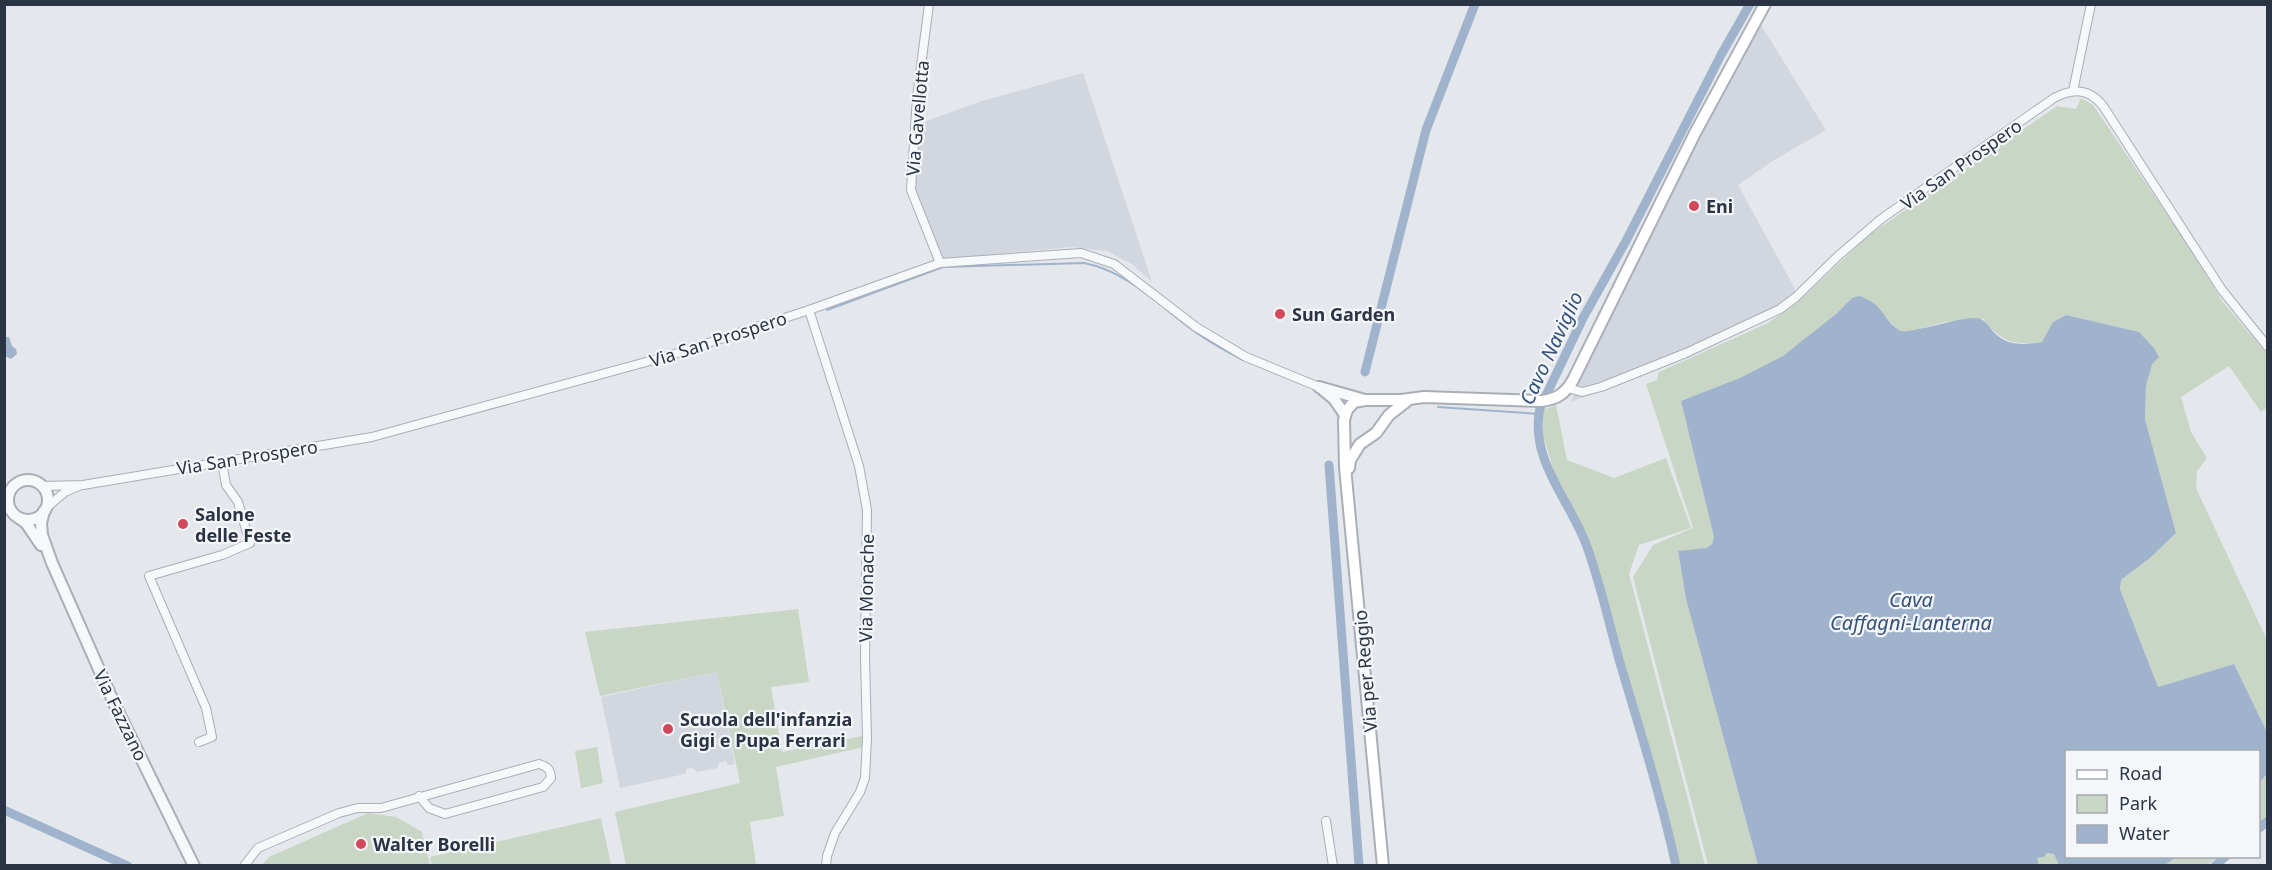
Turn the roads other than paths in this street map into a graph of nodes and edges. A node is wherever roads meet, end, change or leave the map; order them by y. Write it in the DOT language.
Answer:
graph roads {
  1 [pos="929,4"];
  2 [pos="1765,4"];
  3 [pos="2091,4"];
  4 [pos="2073,91"];
  5 [pos="940,263"];
  6 [pos="809,310"];
  7 [pos="2268,347"];
  8 [pos="1319,387"];
  9 [pos="1568,388"];
  10 [pos="1410,399"];
  11 [pos="1369,400"];
  12 [pos="1345,420"];
  13 [pos="1382,424"];
  14 [pos="1367,438"];
  15 [pos="222,462"];
  16 [pos="1347,476"];
  17 [pos="20,481"];
  18 [pos="4,483"];
  19 [pos="83,485"];
  20 [pos="42,486"];
  21 [pos="6,499"];
  22 [pos="45,510"];
  23 [pos="19,518"];
  24 [pos="52,563"];
  25 [pos="199,742"];
  26 [pos="419,796"];
  27 [pos="1326,821"];
  28 [pos="194,865"];
  29 [pos="244,866"];
  30 [pos="826,866"];
  31 [pos="1333,866"];
  32 [pos="1383,866"];
  1 -- 5 [label="street, Via Gavellotta"];
  2 -- 9 [label="main road"];
  3 -- 4 [label="street"];
  4 -- 7 [label="street"];
  4 -- 9 [label="street, Via San Prospero"];
  5 -- 6 [label="street, Via San Prospero"];
  5 -- 8 [label="street, Via San Prospero"];
  6 -- 15 [label="street, Via San Prospero"];
  6 -- 30 [label="street, Via Monache"];
  8 -- 11 [label="street, Via San Prospero"];
  8 -- 12 [label="street, Via San Prospero"];
  9 -- 10 [label="main road"];
  10 -- 11 [label="main road"];
  10 -- 13 [label="main road, Via per Reggio"];
  11 -- 12 [label="main road"];
  11 -- 13 [label="main road"];
  12 -- 14 [label="main road"];
  12 -- 16 [label="main road, Via per Reggio"];
  13 -- 14 [label="main road, Via per Reggio"];
  14 -- 16 [label="main road, Via per Reggio"];
  15 -- 19 [label="street, Via San Prospero"];
  15 -- 25 [label="street"];
  16 -- 32 [label="main road, Via per Reggio"];
  17 -- 18 [label="street"];
  17 -- 20 [label="street"];
  17 -- 21 [label="street"];
  19 -- 20 [label="street, Via San Prospero"];
  19 -- 22 [label="street, Via San Prospero"];
  20 -- 22 [label="street"];
  21 -- 23 [label="street"];
  22 -- 23 [label="street"];
  22 -- 24 [label="street, Via Fazzano"];
  23 -- 24 [label="street, Via Fazzano"];
  24 -- 28 [label="street, Via Fazzano"];
  26 -- 26 [label="street"];
  26 -- 29 [label="street"];
  27 -- 31 [label="street"];
}
